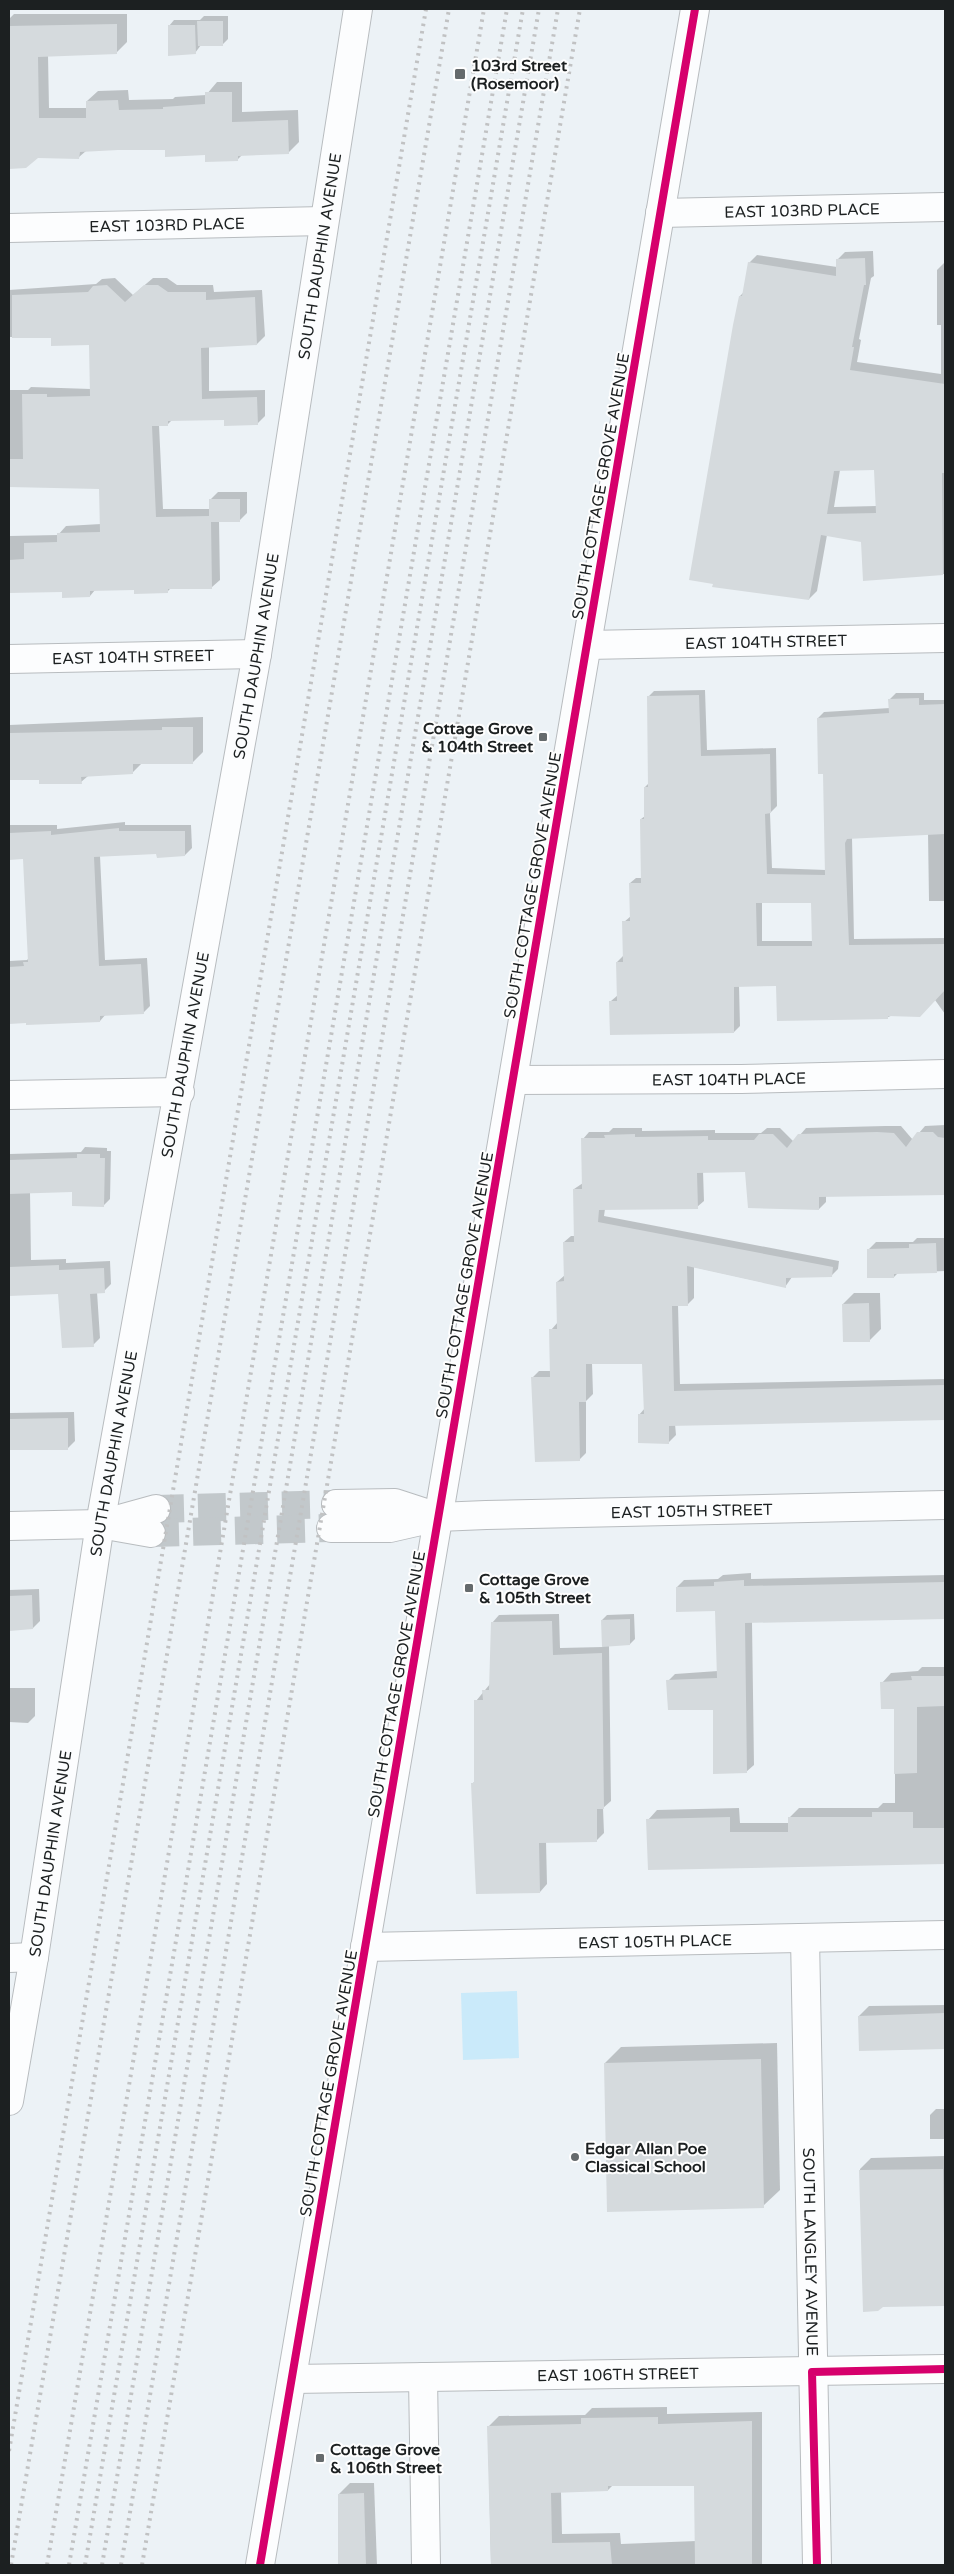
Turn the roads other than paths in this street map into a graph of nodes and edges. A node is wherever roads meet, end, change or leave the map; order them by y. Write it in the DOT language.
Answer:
graph roads {
  1 [pos="358,9"];
  2 [pos="695,9"];
  3 [pos="945,207"];
  4 [pos="660,213"];
  5 [pos="324,221"];
  6 [pos="9,228"];
  7 [pos="945,638"];
  8 [pos="587,644"];
  9 [pos="257,654"];
  10 [pos="9,659"];
  11 [pos="945,1074"];
  12 [pos="513,1080"];
  13 [pos="180,1092"];
  14 [pos="9,1095"];
  15 [pos="945,1505"];
  16 [pos="334,1516"];
  17 [pos="438,1517"];
  18 [pos="154,1521"];
  19 [pos="100,1524"];
  20 [pos="9,1526"];
  21 [pos="945,1935"];
  22 [pos="805,1938"];
  23 [pos="365,1947"];
  24 [pos="21,1957"];
  25 [pos="9,2101"];
  26 [pos="945,2369"];
  27 [pos="812,2372"];
  28 [pos="422,2377"];
  29 [pos="292,2379"];
  30 [pos="260,2565"];
  31 [pos="426,2565"];
  32 [pos="817,2565"];
  1 -- 5 [label="street, SOUTH DAUPHIN AVENUE"];
  2 -- 4 [label="street, SOUTH COTTAGE GROVE AVENUE"];
  3 -- 4 [label="street, EAST 103RD PLACE"];
  4 -- 8 [label="street, SOUTH COTTAGE GROVE AVENUE"];
  5 -- 6 [label="street, EAST 103RD PLACE"];
  5 -- 9 [label="street, SOUTH DAUPHIN AVENUE"];
  7 -- 8 [label="street, EAST 104TH STREET"];
  8 -- 12 [label="street, SOUTH COTTAGE GROVE AVENUE"];
  9 -- 10 [label="street, EAST 104TH STREET"];
  9 -- 13 [label="street, SOUTH DAUPHIN AVENUE"];
  11 -- 12 [label="street, EAST 104TH PLACE"];
  12 -- 17 [label="street, SOUTH COTTAGE GROVE AVENUE"];
  13 -- 14 [label="street"];
  13 -- 19 [label="street, SOUTH DAUPHIN AVENUE"];
  15 -- 17 [label="street, EAST 105TH STREET"];
  16 -- 17 [label="street, EAST 105TH STREET"];
  17 -- 23 [label="street, SOUTH COTTAGE GROVE AVENUE"];
  18 -- 19 [label="street"];
  19 -- 20 [label="street"];
  19 -- 24 [label="street, SOUTH DAUPHIN AVENUE"];
  21 -- 22 [label="street, EAST 105TH PLACE"];
  22 -- 23 [label="street, EAST 105TH PLACE"];
  22 -- 27 [label="street, SOUTH LANGLEY AVENUE"];
  23 -- 29 [label="street, SOUTH COTTAGE GROVE AVENUE"];
  24 -- 25 [label="street, SOUTH DAUPHIN AVENUE"];
  26 -- 27 [label="street, EAST 106TH STREET"];
  27 -- 28 [label="street, EAST 106TH STREET"];
  27 -- 32 [label="street, SOUTH LANGLEY AVENUE"];
  28 -- 29 [label="street, EAST 106TH STREET"];
  28 -- 31 [label="street"];
  29 -- 30 [label="street, SOUTH COTTAGE GROVE AVENUE"];
}
